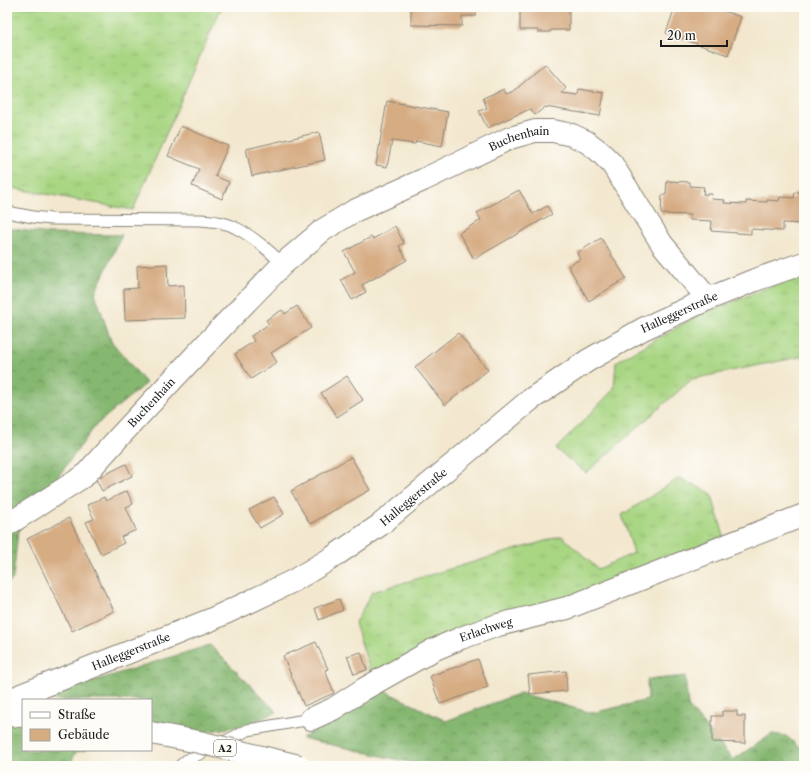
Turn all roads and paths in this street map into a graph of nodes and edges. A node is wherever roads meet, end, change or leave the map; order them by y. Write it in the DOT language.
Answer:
graph roads {
  1 [pos="7,212"];
  2 [pos="804,263"];
  3 [pos="283,264"];
  4 [pos="708,299"];
  5 [pos="804,515"];
  6 [pos="7,525"];
  7 [pos="7,702"];
  8 [pos="7,716"];
  9 [pos="22,716"];
  10 [pos="311,719"];
  11 [pos="152,733"];
  12 [pos="180,766"];
  13 [pos="299,766"];
  1 -- 3 [label="lane"];
  2 -- 4 [label="main road, Halleggerstraße"];
  3 -- 4 [label="main road, Buchenhain"];
  3 -- 6 [label="main road, Buchenhain"];
  4 -- 7 [label="main road, Halleggerstraße"];
  5 -- 10 [label="main road, Erlachweg"];
  8 -- 9 [label="main road"];
  10 -- 12 [label="lane, Erlachweg"];
  11 -- 13 [label="main road, A2, bridge"];
}
